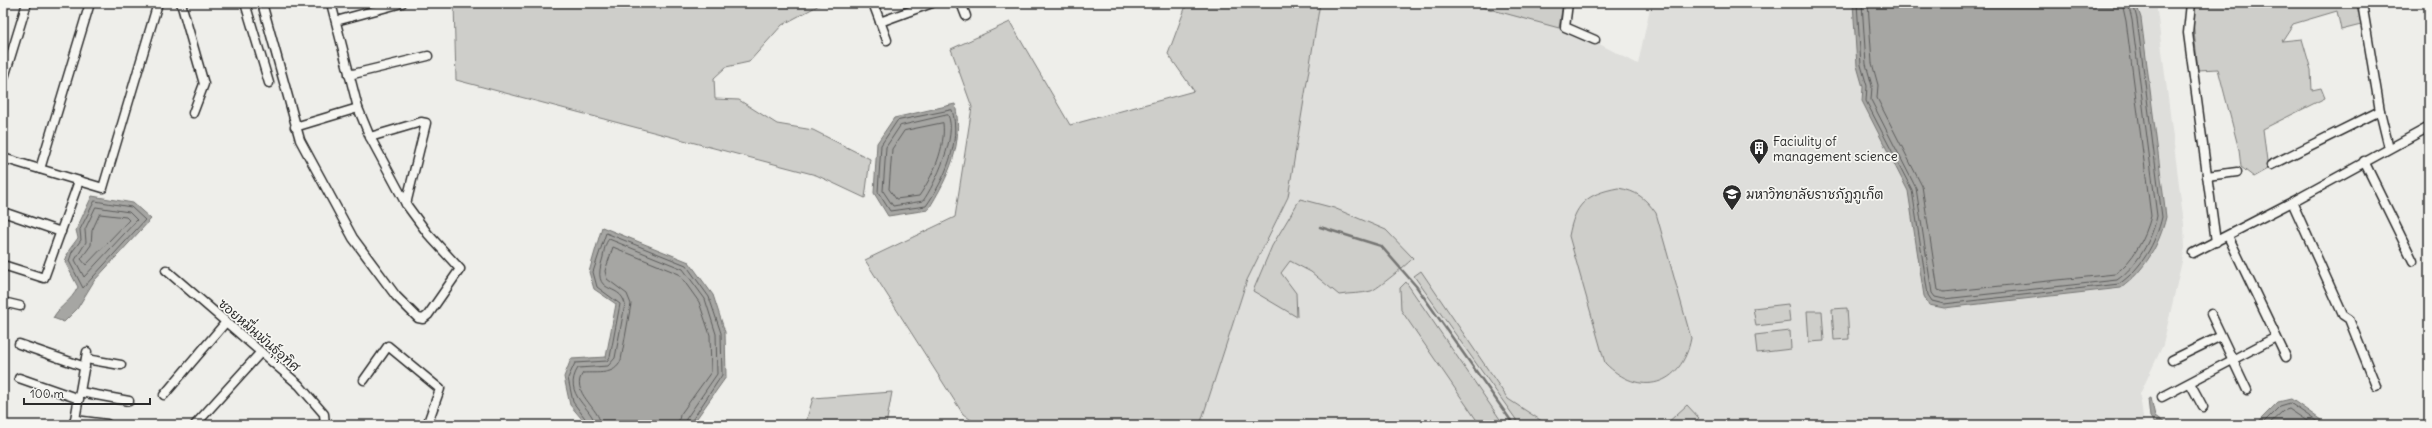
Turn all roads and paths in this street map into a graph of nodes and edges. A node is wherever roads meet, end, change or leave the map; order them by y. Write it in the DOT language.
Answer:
graph roads {
  1 [pos="27,3"];
  2 [pos="90,3"];
  3 [pos="158,3"];
  4 [pos="181,3"];
  5 [pos="245,3"];
  6 [pos="262,3"];
  7 [pos="331,3"];
  8 [pos="402,3"];
  9 [pos="873,3"];
  10 [pos="932,3"];
  11 [pos="961,3"];
  12 [pos="1568,3"];
  13 [pos="2191,3"];
  14 [pos="2362,3"];
  15 [pos="966,16"];
  16 [pos="336,21"];
  17 [pos="880,22"];
  18 [pos="887,40"];
  19 [pos="1595,40"];
  20 [pos="428,56"];
  21 [pos="349,75"];
  22 [pos="3,81"];
  23 [pos="268,83"];
  24 [pos="358,108"];
  25 [pos="2380,111"];
  26 [pos="193,113"];
  27 [pos="295,128"];
  28 [pos="2429,128"];
  29 [pos="370,136"];
  30 [pos="2389,148"];
  31 [pos="3,158"];
  32 [pos="2364,161"];
  33 [pos="2271,165"];
  34 [pos="40,169"];
  35 [pos="2237,172"];
  36 [pos="2207,176"];
  37 [pos="79,181"];
  38 [pos="2292,202"];
  39 [pos="406,204"];
  40 [pos="3,212"];
  41 [pos="61,232"];
  42 [pos="2228,236"];
  43 [pos="2216,242"];
  44 [pos="2193,253"];
  45 [pos="2413,261"];
  46 [pos="3,265"];
  47 [pos="166,270"];
  48 [pos="3,302"];
  49 [pos="20,306"];
  50 [pos="2211,314"];
  51 [pos="226,322"];
  52 [pos="2221,336"];
  53 [pos="2276,337"];
  54 [pos="19,344"];
  55 [pos="261,352"];
  56 [pos="2286,358"];
  57 [pos="2232,359"];
  58 [pos="86,360"];
  59 [pos="2172,360"];
  60 [pos="121,365"];
  61 [pos="19,378"];
  62 [pos="364,380"];
  63 [pos="2190,383"];
  64 [pos="2376,386"];
  65 [pos="2247,390"];
  66 [pos="164,395"];
  67 [pos="79,396"];
  68 [pos="2162,397"];
  69 [pos="130,400"];
  70 [pos="2203,407"];
  71 [pos="74,422"];
  72 [pos="108,424"];
  73 [pos="195,425"];
  74 [pos="326,425"];
  75 [pos="427,425"];
  1 -- 22 [label="street"];
  2 -- 34 [label="street"];
  3 -- 37 [label="street"];
  4 -- 26 [label="street"];
  5 -- 23 [label="street"];
  6 -- 27 [label="street"];
  7 -- 16 [label="street"];
  8 -- 16 [label="street"];
  9 -- 17 [label="street"];
  10 -- 17 [label="street"];
  11 -- 15 [label="street"];
  12 -- 19 [label="street"];
  13 -- 36 [label="street"];
  14 -- 25 [label="street"];
  16 -- 21 [label="street"];
  17 -- 18 [label="street"];
  20 -- 21 [label="street"];
  21 -- 24 [label="street"];
  24 -- 27 [label="street"];
  24 -- 29 [label="street"];
  25 -- 30 [label="street"];
  25 -- 33 [label="street"];
  27 -- 39 [label="street"];
  28 -- 30 [label="street"];
  29 -- 39 [label="street"];
  29 -- 39 [label="street"];
  30 -- 32 [label="street"];
  31 -- 34 [label="street"];
  32 -- 38 [label="street"];
  32 -- 45 [label="street"];
  34 -- 37 [label="street"];
  35 -- 36 [label="street"];
  36 -- 43 [label="street"];
  37 -- 41 [label="street"];
  38 -- 42 [label="street"];
  38 -- 64 [label="street"];
  40 -- 41 [label="street"];
  41 -- 46 [label="street"];
  42 -- 43 [label="street"];
  42 -- 53 [label="street"];
  43 -- 44 [label="street"];
  47 -- 51 [label="street, ซอยหมื่นพันธุ์อุทิศ"];
  48 -- 49 [label="street"];
  50 -- 52 [label="street"];
  51 -- 55 [label="street, ซอยหมื่นพันธุ์อุทิศ"];
  51 -- 66 [label="street"];
  52 -- 57 [label="street"];
  52 -- 59 [label="street"];
  53 -- 56 [label="street"];
  53 -- 57 [label="street"];
  54 -- 58 [label="street"];
  55 -- 73 [label="street"];
  55 -- 74 [label="street, ซอยหมื่นพันธุ์อุทิศ"];
  57 -- 63 [label="street"];
  57 -- 65 [label="street"];
  58 -- 60 [label="street"];
  58 -- 67 [label="street"];
  61 -- 67 [label="street"];
  62 -- 75 [label="street"];
  63 -- 68 [label="street"];
  63 -- 70 [label="street"];
  67 -- 69 [label="street"];
  67 -- 71 [label="street"];
  71 -- 72 [label="street"];
}
